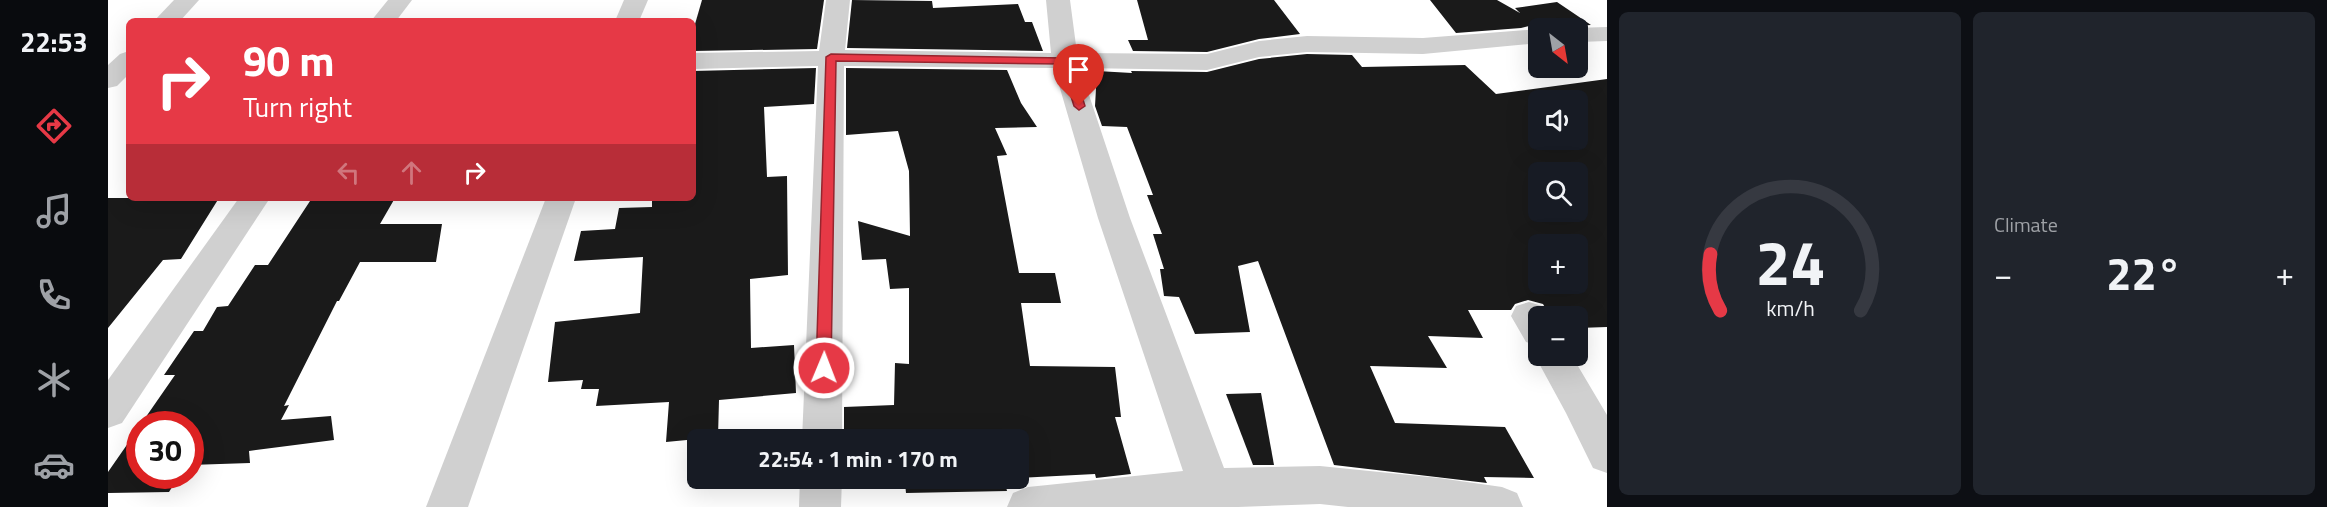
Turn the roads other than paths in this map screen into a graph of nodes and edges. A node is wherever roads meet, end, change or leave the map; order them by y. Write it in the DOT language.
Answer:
graph roads {
  1 [pos="187,0"];
  2 [pos="400,0"];
  3 [pos="636,0"];
  4 [pos="838,0"];
  5 [pos="1058,0"];
  6 [pos="169,18"];
  7 [pos="385,18"];
  8 [pos="628,18"];
  9 [pos="1607,34"];
  10 [pos="1588,35"];
  11 [pos="1528,37"];
  12 [pos="831,57"];
  13 [pos="696,61"];
  14 [pos="1065,61"];
  15 [pos="253,201"];
  16 [pos="560,201"];
  17 [pos="1559,366"];
  18 [pos="108,411"];
  19 [pos="822,429"];
  20 [pos="1607,455"];
  21 [pos="821,489"];
  22 [pos="1214,497"];
  23 [pos="447,507"];
  24 [pos="820,507"];
  25 [pos="1028,507"];
  26 [pos="1502,507"];
  1 -- 6 [label="street"];
  2 -- 7 [label="street"];
  3 -- 8 [label="street"];
  4 -- 12 [label="street"];
  5 -- 14 [label="street"];
  9 -- 10 [label="street"];
  11 -- 14 [label="street"];
  12 -- 13 [label="street"];
  12 -- 14 [label="street"];
  12 -- 19 [label="street"];
  14 -- 22 [label="street"];
  15 -- 18 [label="street"];
  16 -- 23 [label="street"];
  17 -- 20 [label="street"];
  21 -- 24 [label="street"];
  22 -- 25 [label="street"];
  22 -- 26 [label="street"];
}
